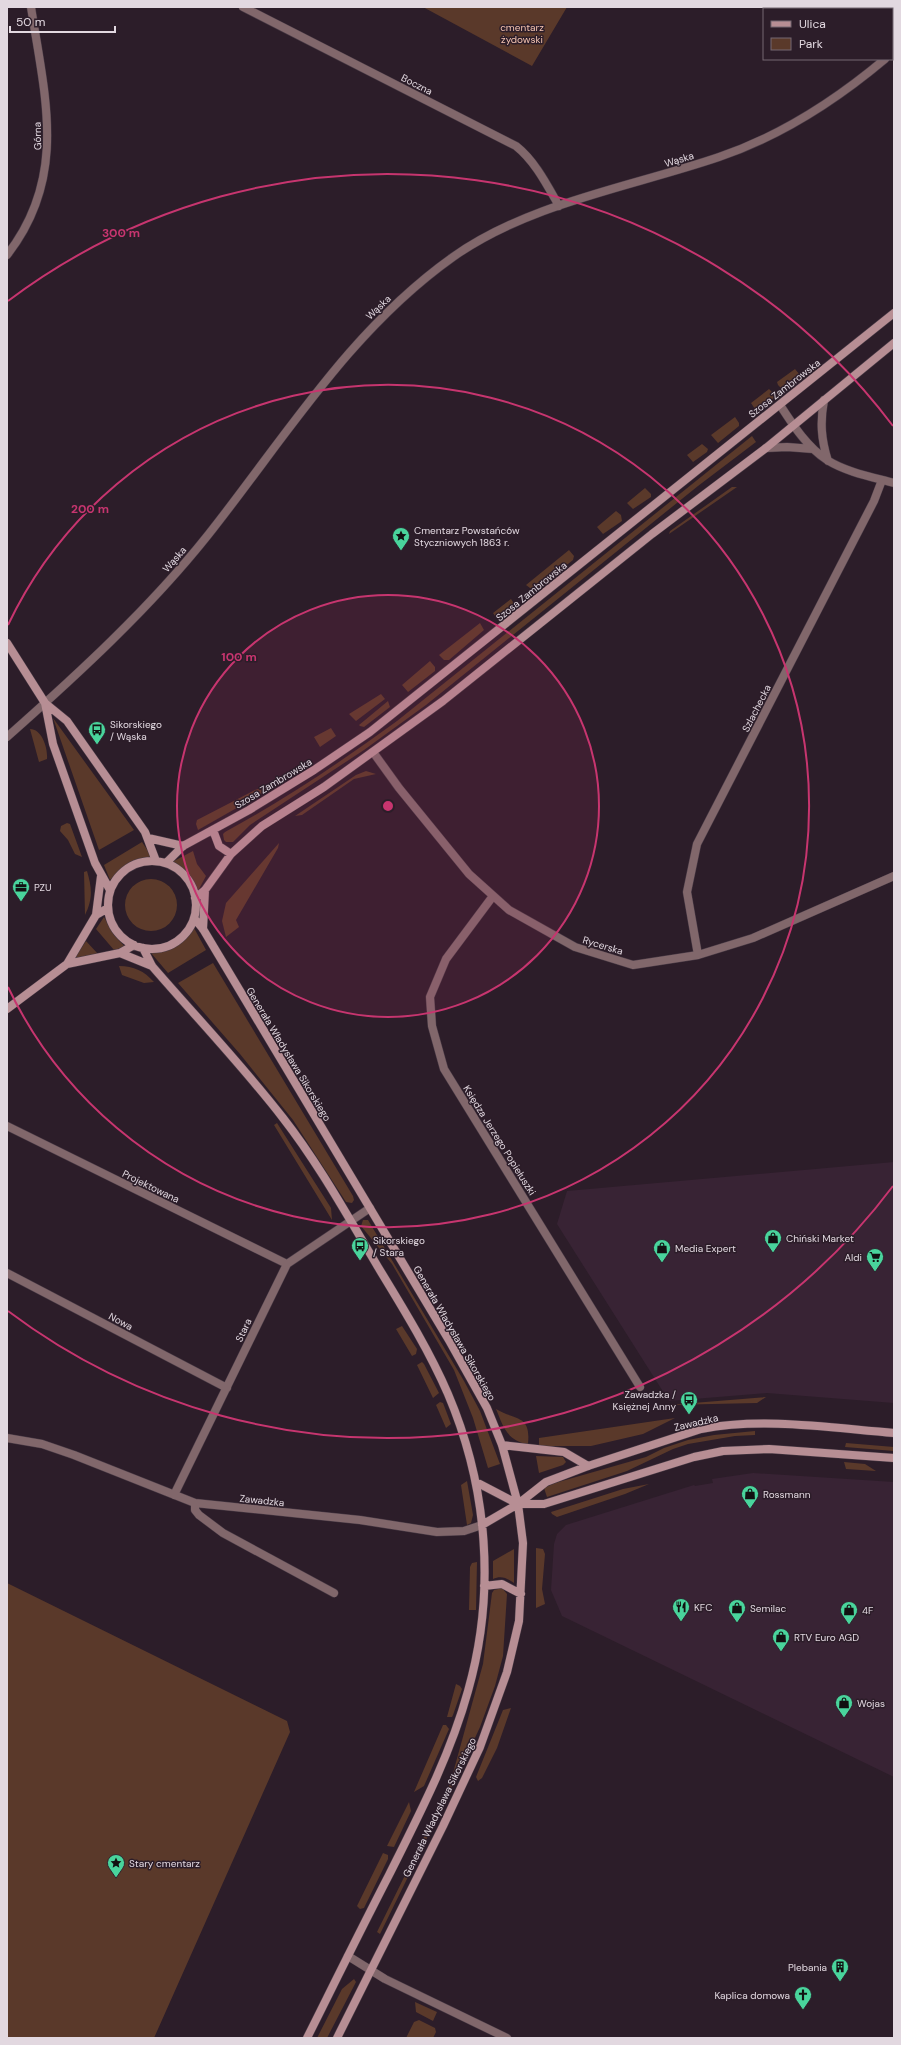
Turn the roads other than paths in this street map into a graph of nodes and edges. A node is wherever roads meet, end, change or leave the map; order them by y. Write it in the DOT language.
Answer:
graph roads {
  1 [pos="31,7"];
  2 [pos="243,7"];
  3 [pos="884,60"];
  4 [pos="559,206"];
  5 [pos="7,255"];
  6 [pos="894,313"];
  7 [pos="894,343"];
  8 [pos="824,400"];
  9 [pos="780,405"];
  10 [pos="793,426"];
  11 [pos="766,448"];
  12 [pos="813,449"];
  13 [pos="828,461"];
  14 [pos="882,480"];
  15 [pos="894,483"];
  16 [pos="7,643"];
  17 [pos="45,703"];
  18 [pos="7,737"];
  19 [pos="373,752"];
  20 [pos="213,830"];
  21 [pos="148,838"];
  22 [pos="183,846"];
  23 [pos="231,854"];
  24 [pos="156,861"];
  25 [pos="166,863"];
  26 [pos="101,876"];
  27 [pos="894,876"];
  28 [pos="110,890"];
  29 [pos="205,890"];
  30 [pos="493,896"];
  31 [pos="195,898"];
  32 [pos="108,908"];
  33 [pos="96,915"];
  34 [pos="194,918"];
  35 [pos="203,929"];
  36 [pos="134,945"];
  37 [pos="143,948"];
  38 [pos="120,953"];
  39 [pos="698,955"];
  40 [pos="67,964"];
  41 [pos="152,966"];
  42 [pos="7,1009"];
  43 [pos="7,1126"];
  44 [pos="370,1208"];
  45 [pos="350,1221"];
  46 [pos="287,1264"];
  47 [pos="7,1273"];
  48 [pos="640,1387"];
  49 [pos="227,1388"];
  50 [pos="894,1433"];
  51 [pos="7,1438"];
  52 [pos="502,1445"];
  53 [pos="894,1458"];
  54 [pos="588,1466"];
  55 [pos="476,1482"];
  56 [pos="174,1495"];
  57 [pos="195,1503"];
  58 [pos="518,1504"];
  59 [pos="482,1525"];
  60 [pos="484,1586"];
  61 [pos="334,1593"];
  62 [pos="521,1594"];
  63 [pos="348,1956"];
  64 [pos="370,1971"];
  65 [pos="307,2038"];
  66 [pos="337,2038"];
  67 [pos="507,2038"];
  1 -- 5 [label="street, Górna"];
  2 -- 4 [label="street, Boczna"];
  3 -- 4 [label="street, Wąska"];
  4 -- 17 [label="street, Wąska"];
  6 -- 9 [label="main road, Szosa Zambrowska"];
  7 -- 8 [label="main road"];
  8 -- 10 [label="main road"];
  8 -- 13 [label="street"];
  9 -- 10 [label="street"];
  9 -- 20 [label="main road, Szosa Zambrowska"];
  10 -- 11 [label="main road"];
  10 -- 12 [label="street"];
  11 -- 12 [label="street"];
  11 -- 19 [label="main road"];
  12 -- 13 [label="street"];
  13 -- 14 [label="street"];
  14 -- 15 [label="street"];
  14 -- 39 [label="street, Szlachecka"];
  16 -- 17 [label="main road"];
  17 -- 18 [label="street, Wąska"];
  17 -- 21 [label="main road"];
  17 -- 26 [label="main road"];
  19 -- 23 [label="main road"];
  19 -- 30 [label="street, Rycerska"];
  20 -- 22 [label="main road, Szosa Zambrowska"];
  20 -- 23 [label="main road"];
  21 -- 22 [label="main road"];
  21 -- 24 [label="main road"];
  22 -- 25 [label="main road, Szosa Zambrowska"];
  23 -- 29 [label="main road"];
  24 -- 25 [label="main road"];
  24 -- 28 [label="main road"];
  25 -- 31 [label="main road"];
  26 -- 28 [label="main road"];
  26 -- 33 [label="main road"];
  27 -- 39 [label="street, Rycerska"];
  28 -- 32 [label="main road"];
  29 -- 31 [label="main road"];
  29 -- 35 [label="main road"];
  30 -- 39 [label="street, Rycerska"];
  30 -- 48 [label="street, Księdza Jerzego Popiełuszki"];
  31 -- 34 [label="main road"];
  32 -- 33 [label="main road"];
  32 -- 36 [label="main road"];
  33 -- 40 [label="main road"];
  34 -- 35 [label="main road, Generała Władysława Sikorskiego"];
  34 -- 37 [label="main road"];
  35 -- 44 [label="main road, Generała Władysława Sikorskiego"];
  36 -- 37 [label="main road"];
  36 -- 38 [label="main road"];
  37 -- 41 [label="main road, Generała Władysława Sikorskiego"];
  38 -- 40 [label="main road"];
  38 -- 41 [label="main road"];
  40 -- 42 [label="main road"];
  41 -- 45 [label="main road, Generała Władysława Sikorskiego"];
  43 -- 46 [label="street, Projektowana"];
  44 -- 45 [label="street, Stara"];
  44 -- 52 [label="main road, Generała Władysława Sikorskiego"];
  45 -- 46 [label="street, Stara"];
  45 -- 55 [label="main road, Generała Władysława Sikorskiego"];
  46 -- 49 [label="street, Stara"];
  47 -- 49 [label="street, Nowa"];
  49 -- 56 [label="street, Stara"];
  50 -- 54 [label="main road, Zawadzka"];
  51 -- 56 [label="street, Zawadzka"];
  52 -- 54 [label="main road"];
  52 -- 58 [label="main road, Generała Władysława Sikorskiego"];
  53 -- 58 [label="main road"];
  54 -- 58 [label="main road, Zawadzka"];
  55 -- 58 [label="main road"];
  55 -- 59 [label="main road, Generała Władysława Sikorskiego"];
  56 -- 57 [label="street, Zawadzka"];
  57 -- 59 [label="street, Zawadzka"];
  57 -- 61 [label="street"];
  58 -- 59 [label="main road, Zawadzka"];
  58 -- 62 [label="main road, Generała Władysława Sikorskiego"];
  59 -- 60 [label="main road, Generała Władysława Sikorskiego"];
  60 -- 62 [label="main road"];
  60 -- 63 [label="main road, Generała Władysława Sikorskiego"];
  62 -- 64 [label="main road, Generała Władysława Sikorskiego"];
  63 -- 64 [label="street"];
  63 -- 65 [label="main road, Generała Władysława Sikorskiego"];
  64 -- 66 [label="main road, Generała Władysława Sikorskiego"];
  64 -- 67 [label="street"];
}
